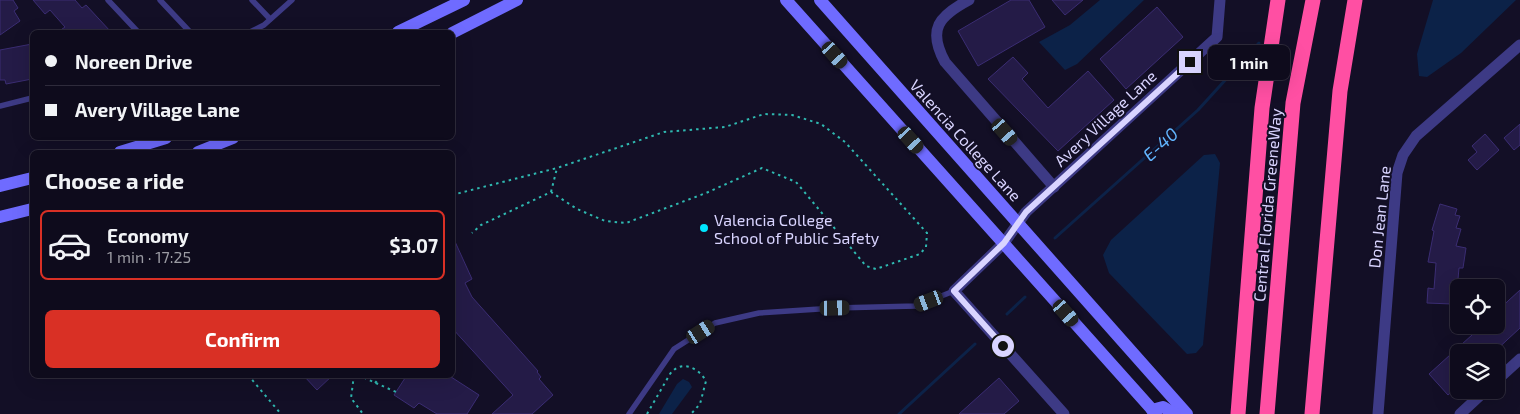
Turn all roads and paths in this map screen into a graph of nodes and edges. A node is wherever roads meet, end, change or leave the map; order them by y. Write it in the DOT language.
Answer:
graph roads {
  1 [pos="108,0"];
  2 [pos="160,0"];
  3 [pos="252,0"];
  4 [pos="292,0"];
  5 [pos="464,0"];
  6 [pos="517,0"];
  7 [pos="786,0"];
  8 [pos="820,0"];
  9 [pos="970,0"];
  10 [pos="1220,0"];
  11 [pos="1278,0"];
  12 [pos="1313,0"];
  13 [pos="1355,0"];
  14 [pos="270,19"];
  15 [pos="136,30"];
  16 [pos="188,30"];
  17 [pos="253,30"];
  18 [pos="402,30"];
  19 [pos="455,31"];
  20 [pos="1520,45"];
  21 [pos="30,98"];
  22 [pos="0,106"];
  23 [pos="159,140"];
  24 [pos="228,140"];
  25 [pos="127,150"];
  26 [pos="203,150"];
  27 [pos="558,168"];
  28 [pos="30,178"];
  29 [pos="0,186"];
  30 [pos="1054,187"];
  31 [pos="551,192"];
  32 [pos="455,194"];
  33 [pos="30,210"];
  34 [pos="0,217"];
  35 [pos="1017,223"];
  36 [pos="472,234"];
  37 [pos="1004,243"];
  38 [pos="954,291"];
  39 [pos="1520,359"];
  40 [pos="1505,373"];
  41 [pos="250,378"];
  42 [pos="354,378"];
  43 [pos="365,378"];
  44 [pos="379,378"];
  45 [pos="375,382"];
  46 [pos="396,392"];
  47 [pos="1476,399"];
  48 [pos="1152,413"];
  49 [pos="280,414"];
  50 [pos="363,414"];
  51 [pos="629,414"];
  52 [pos="647,414"];
  53 [pos="691,414"];
  54 [pos="1064,414"];
  55 [pos="1175,414"];
  56 [pos="1188,414"];
  57 [pos="1238,414"];
  58 [pos="1267,414"];
  59 [pos="1312,414"];
  60 [pos="1378,414"];
  61 [pos="1460,414"];
  1 -- 15 [label="lane"];
  2 -- 16 [label="lane"];
  3 -- 14 [label="lane"];
  4 -- 14 [label="lane"];
  5 -- 18 [label="street"];
  6 -- 19 [label="street"];
  7 -- 37 [label="street"];
  8 -- 35 [label="street, Valencia College Lane"];
  9 -- 30 [label="street, Avery Village Lane"];
  10 -- 30 [label="street, Avery Village Lane"];
  11 -- 57 [label="highway"];
  12 -- 58 [label="highway, Central Florida GreeneWay"];
  13 -- 59 [label="highway"];
  14 -- 17 [label="lane"];
  20 -- 60 [label="street, Don Jean Lane"];
  21 -- 22 [label="lane"];
  23 -- 25 [label="street"];
  24 -- 26 [label="street"];
  27 -- 31 [label="path"];
  27 -- 31 [label="path"];
  27 -- 32 [label="path"];
  28 -- 29 [label="street"];
  30 -- 35 [label="street, Avery Village Lane"];
  31 -- 36 [label="path"];
  33 -- 34 [label="street"];
  35 -- 37 [label="street, Avery Village Lane"];
  35 -- 56 [label="street, Valencia College Lane"];
  37 -- 38 [label="street, Avery Village Lane"];
  37 -- 48 [label="street"];
  38 -- 51 [label="lane"];
  38 -- 54 [label="street"];
  39 -- 40 [label="street"];
  41 -- 49 [label="path"];
  42 -- 50 [label="path"];
  43 -- 45 [label="path"];
  44 -- 45 [label="path"];
  45 -- 46 [label="path"];
  47 -- 61 [label="street"];
  48 -- 55 [label="street"];
  52 -- 53 [label="path"];
}
